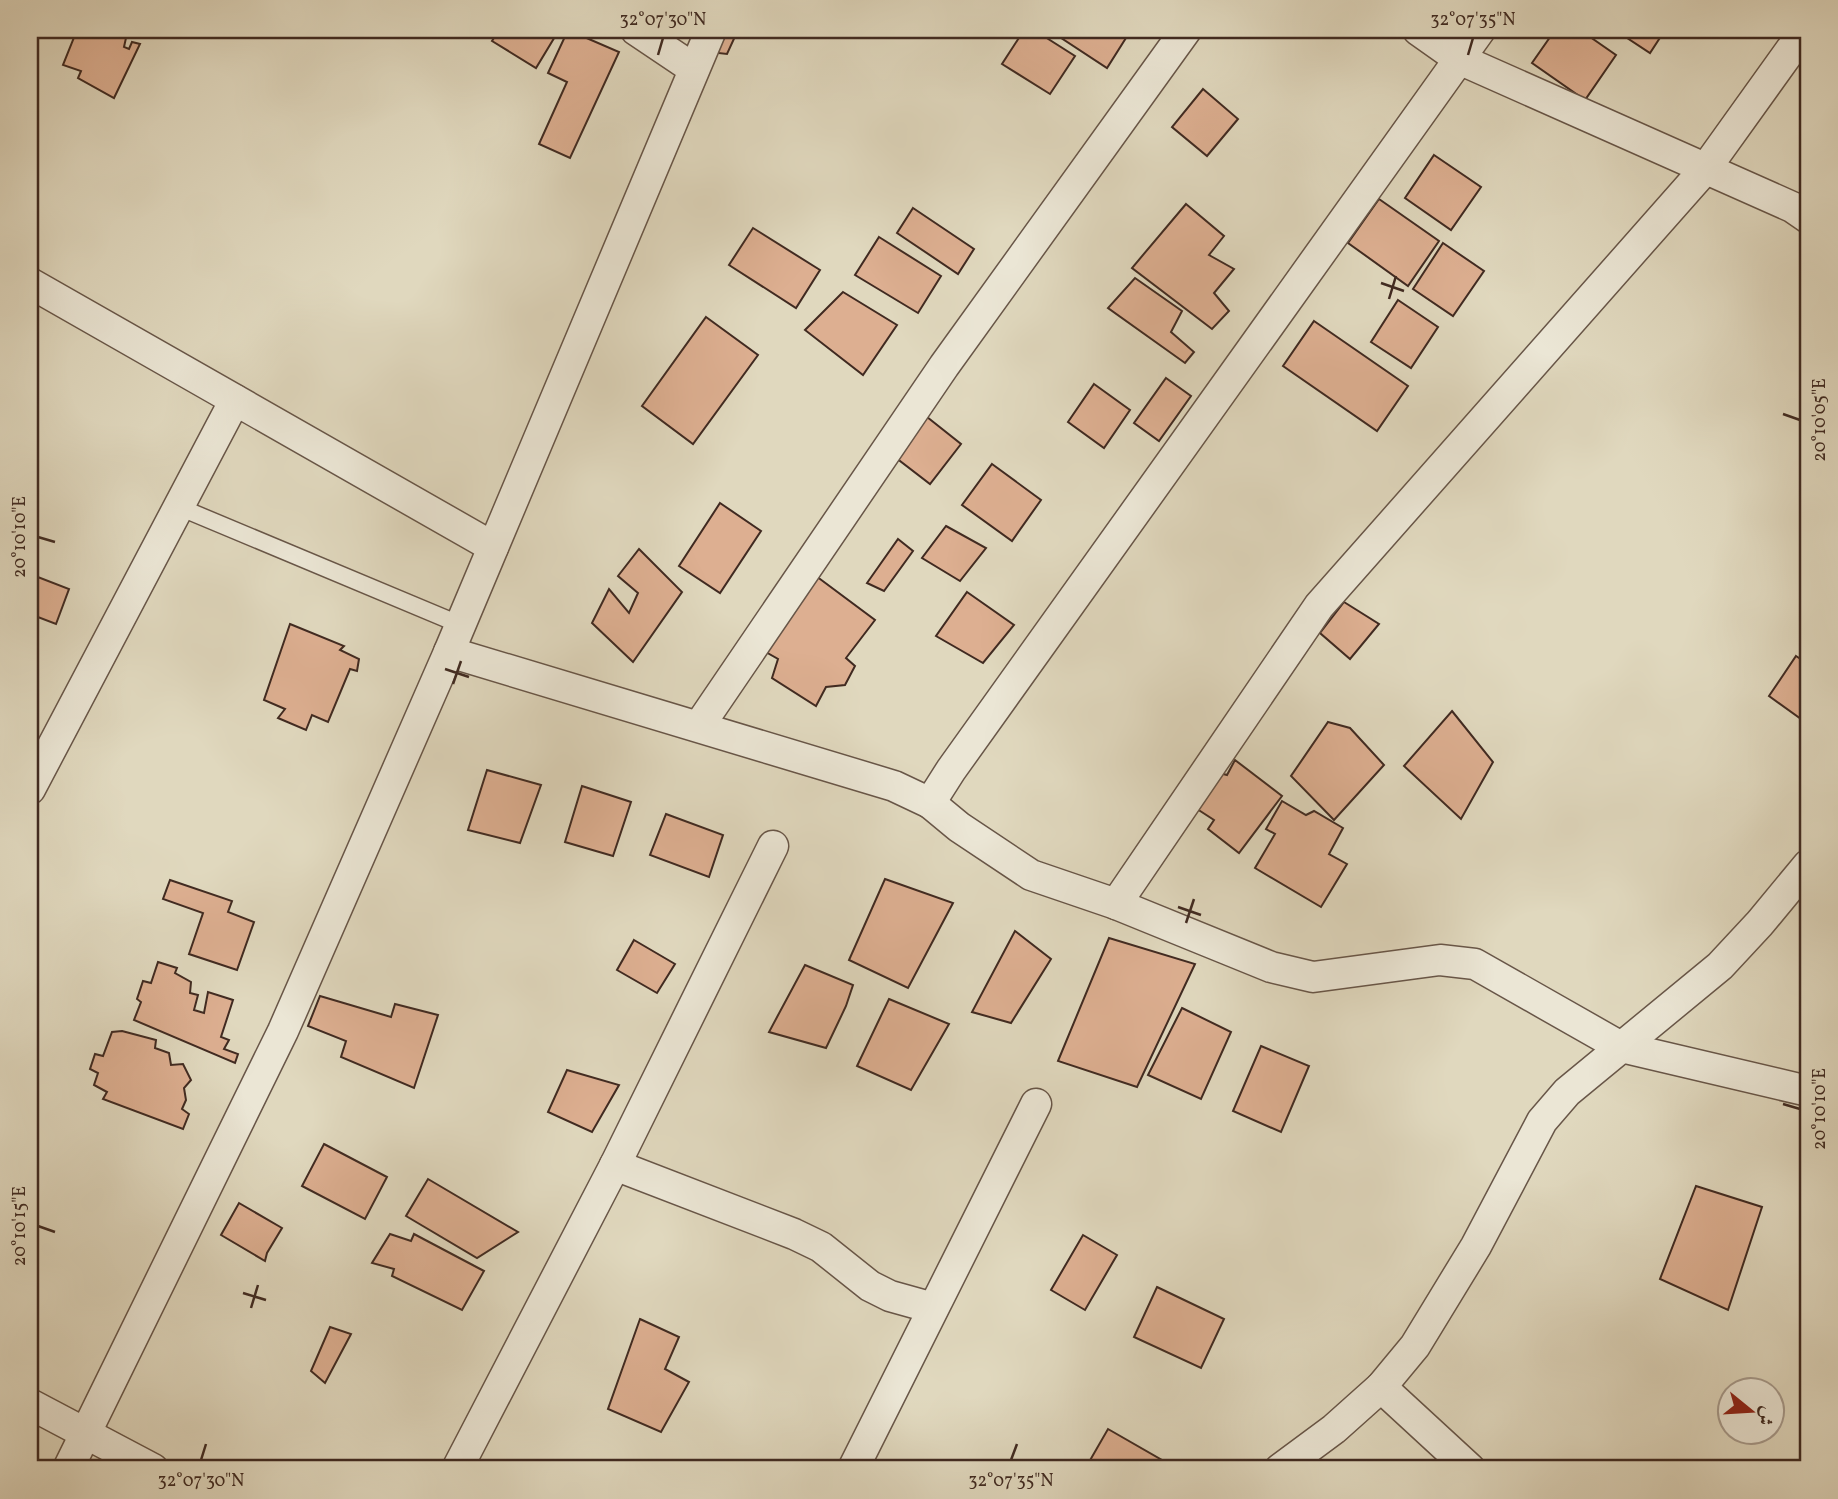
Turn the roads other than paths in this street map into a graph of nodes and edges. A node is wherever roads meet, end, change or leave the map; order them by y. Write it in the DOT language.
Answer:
graph roads {
  1 [pos="636,30"];
  2 [pos="710,30"];
  3 [pos="1186,30"];
  4 [pos="1418,30"];
  5 [pos="1480,30"];
  6 [pos="1805,30"];
  7 [pos="1459,60"];
  8 [pos="694,69"];
  9 [pos="1706,168"];
  10 [pos="1808,218"];
  11 [pos="30,283"];
  12 [pos="235,400"];
  13 [pos="179,507"];
  14 [pos="493,547"];
  15 [pos="455,638"];
  16 [pos="699,726"];
  17 [pos="30,789"];
  18 [pos="930,803"];
  19 [pos="773,846"];
  20 [pos="1808,865"];
  21 [pos="1116,904"];
  22 [pos="1621,1047"];
  23 [pos="1808,1091"];
  24 [pos="1036,1104"];
  25 [pos="615,1165"];
  26 [pos="933,1308"];
  27 [pos="1381,1387"];
  28 [pos="30,1404"];
  29 [pos="86,1434"];
  30 [pos="68,1469"];
  31 [pos="153,1469"];
  32 [pos="457,1469"];
  33 [pos="853,1469"];
  34 [pos="1280,1469"];
  35 [pos="1470,1469"];
  1 -- 8 [label="street"];
  2 -- 8 [label="street"];
  3 -- 16 [label="street"];
  4 -- 7 [label="street"];
  5 -- 7 [label="street"];
  6 -- 9 [label="street"];
  7 -- 9 [label="street"];
  7 -- 18 [label="street"];
  8 -- 14 [label="street"];
  9 -- 10 [label="street"];
  9 -- 21 [label="street"];
  11 -- 12 [label="street"];
  12 -- 13 [label="street"];
  12 -- 14 [label="street"];
  13 -- 15 [label="lane"];
  13 -- 17 [label="street"];
  14 -- 15 [label="street"];
  15 -- 16 [label="street"];
  15 -- 29 [label="street"];
  16 -- 18 [label="street"];
  18 -- 21 [label="street"];
  19 -- 25 [label="street"];
  20 -- 22 [label="street"];
  21 -- 22 [label="street"];
  22 -- 23 [label="street"];
  22 -- 27 [label="street"];
  24 -- 26 [label="street"];
  25 -- 26 [label="street"];
  25 -- 32 [label="street"];
  26 -- 33 [label="street"];
  27 -- 34 [label="street"];
  27 -- 35 [label="street"];
  28 -- 29 [label="street"];
  29 -- 30 [label="street"];
  29 -- 31 [label="street"];
}
